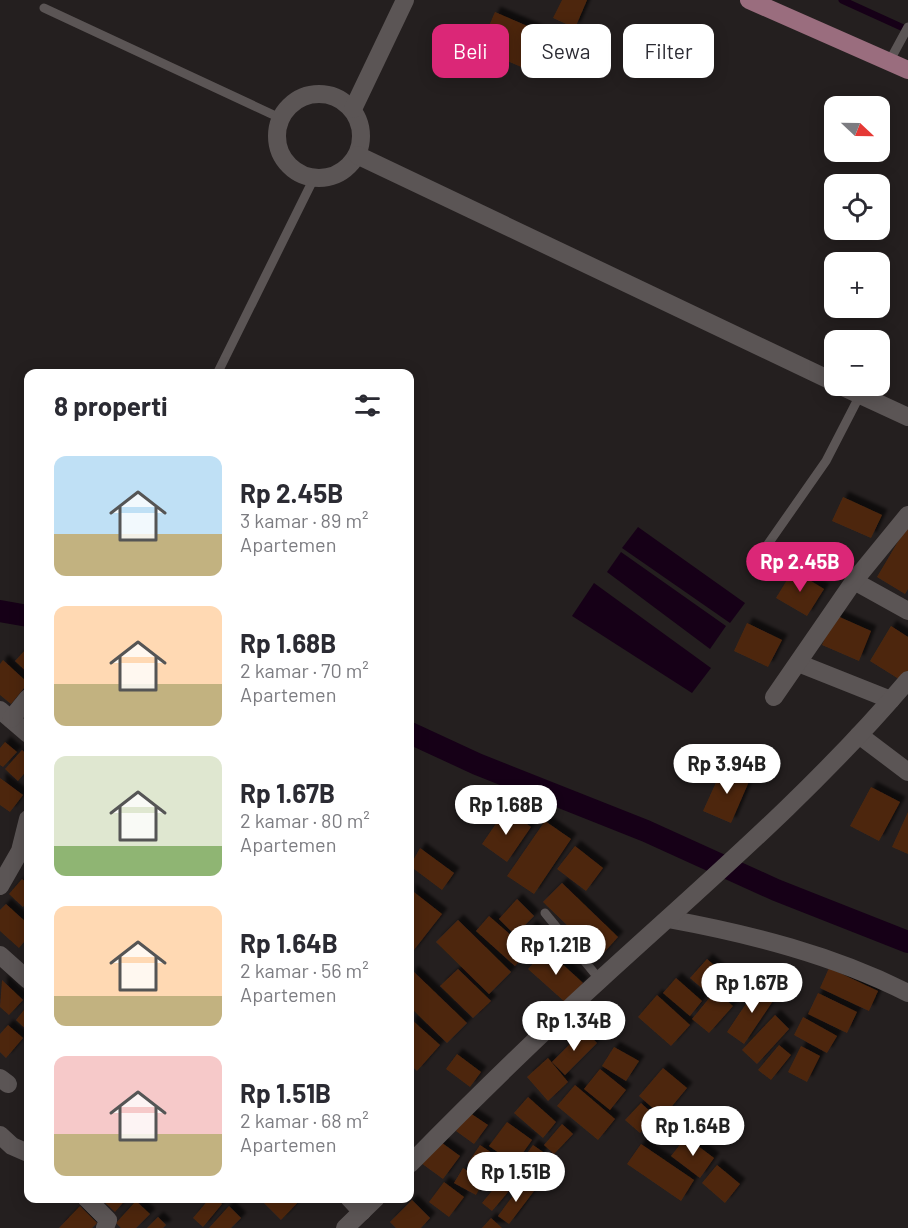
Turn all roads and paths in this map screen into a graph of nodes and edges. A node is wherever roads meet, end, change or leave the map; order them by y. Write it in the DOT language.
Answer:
graph roads {
  1 [pos="405,0"];
  2 [pos="749,0"];
  3 [pos="44,8"];
  4 [pos="908,27"];
  5 [pos="889,62"];
  6 [pos="908,70"];
  7 [pos="353,109"];
  8 [pos="280,118"];
  9 [pos="357,155"];
  10 [pos="314,178"];
  11 [pos="219,369"];
  12 [pos="824,377"];
  13 [pos="859,396"];
  14 [pos="862,396"];
  15 [pos="908,417"];
  16 [pos="908,515"];
  17 [pos="761,554"];
  18 [pos="854,582"];
  19 [pos="908,611"];
  20 [pos="798,663"];
  21 [pos="908,680"];
  22 [pos="774,697"];
  23 [pos="891,700"];
  24 [pos="24,701"];
  25 [pos="6,715"];
  26 [pos="24,731"];
  27 [pos="859,735"];
  28 [pos="908,772"];
  29 [pos="24,855"];
  30 [pos="0,886"];
  31 [pos="545,913"];
  32 [pos="668,919"];
  33 [pos="0,955"];
  34 [pos="24,976"];
  35 [pos="600,980"];
  36 [pos="908,993"];
  37 [pos="0,1135"];
  38 [pos="24,1152"];
  39 [pos="414,1160"];
  40 [pos="91,1203"];
  41 [pos="354,1203"];
  42 [pos="371,1203"];
  43 [pos="362,1212"];
  44 [pos="105,1228"];
  45 [pos="345,1228"];
  1 -- 7 [label="street"];
  2 -- 5 [label="main road"];
  3 -- 8 [label="lane"];
  4 -- 5 [label="lane"];
  5 -- 6 [label="main road"];
  7 -- 8 [label="street"];
  7 -- 9 [label="street"];
  8 -- 10 [label="street"];
  9 -- 10 [label="street"];
  9 -- 12 [label="street"];
  10 -- 11 [label="lane"];
  13 -- 17 [label="lane"];
  14 -- 15 [label="street"];
  16 -- 18 [label="street"];
  18 -- 19 [label="street"];
  18 -- 20 [label="street"];
  20 -- 22 [label="street"];
  20 -- 23 [label="street"];
  21 -- 23 [label="street"];
  23 -- 27 [label="street"];
  24 -- 25 [label="street"];
  25 -- 26 [label="street"];
  27 -- 28 [label="street"];
  27 -- 32 [label="street"];
  29 -- 30 [label="street"];
  31 -- 35 [label="lane"];
  32 -- 35 [label="street"];
  32 -- 36 [label="street"];
  33 -- 34 [label="street"];
  35 -- 39 [label="street"];
  37 -- 38 [label="street"];
  40 -- 44 [label="street"];
  41 -- 43 [label="street"];
  42 -- 43 [label="street"];
  43 -- 45 [label="street"];
}
